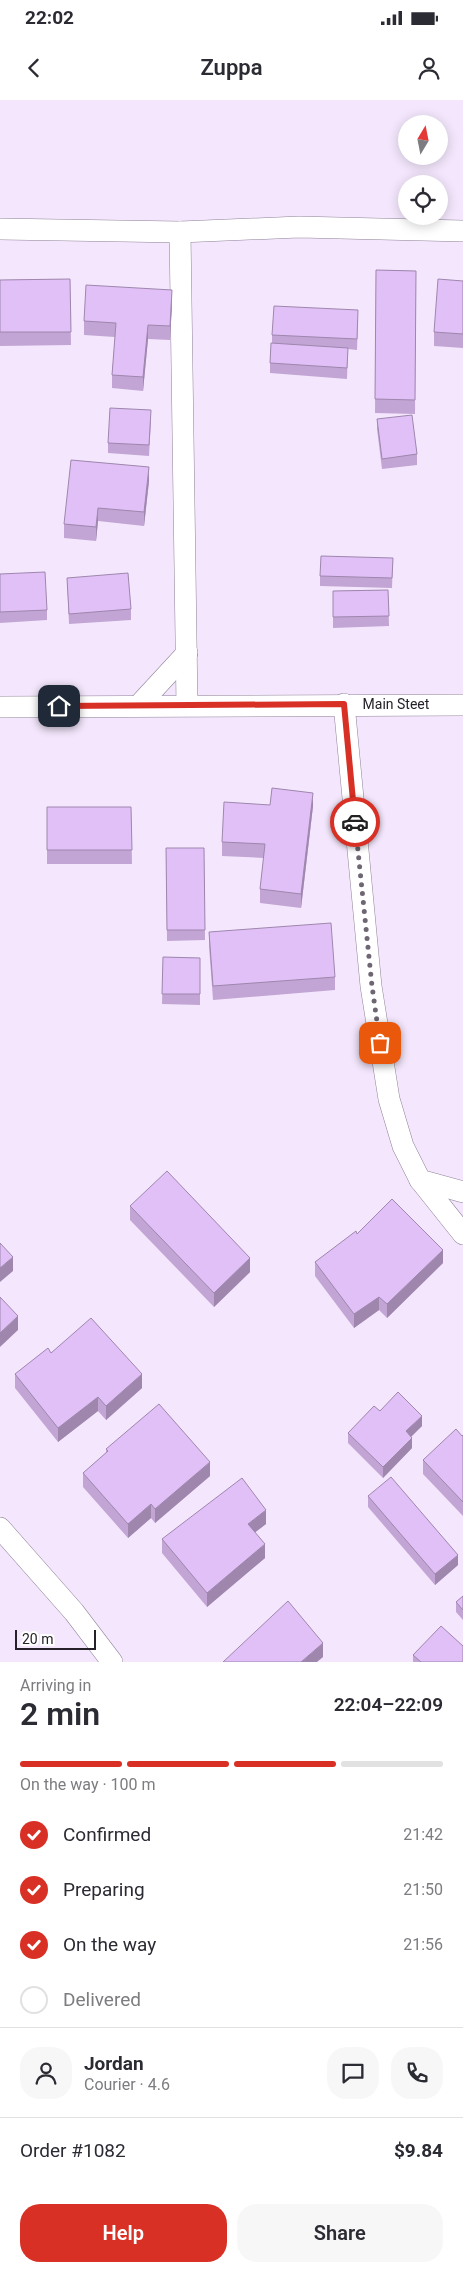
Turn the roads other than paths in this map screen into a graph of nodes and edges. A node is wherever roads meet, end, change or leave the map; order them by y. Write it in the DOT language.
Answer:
graph roads {
  1 [pos="0,229"];
  2 [pos="463,231"];
  3 [pos="180,232"];
  4 [pos="186,653"];
  5 [pos="344,704"];
  6 [pos="139,705"];
  7 [pos="187,705"];
  8 [pos="463,705"];
  9 [pos="0,707"];
  10 [pos="420,1180"];
  11 [pos="463,1192"];
  12 [pos="463,1234"];
  13 [pos="0,1528"];
  14 [pos="112,1662"];
  1 -- 3 [label="street"];
  2 -- 3 [label="street"];
  3 -- 4 [label="street"];
  4 -- 6 [label="street"];
  4 -- 7 [label="street"];
  5 -- 7 [label="street, Main Steet"];
  5 -- 8 [label="street, Main Steet"];
  5 -- 10 [label="street"];
  6 -- 7 [label="street, Main Steet"];
  6 -- 9 [label="street, Main Steet"];
  10 -- 11 [label="street"];
  10 -- 12 [label="street"];
  13 -- 14 [label="street"];
}
